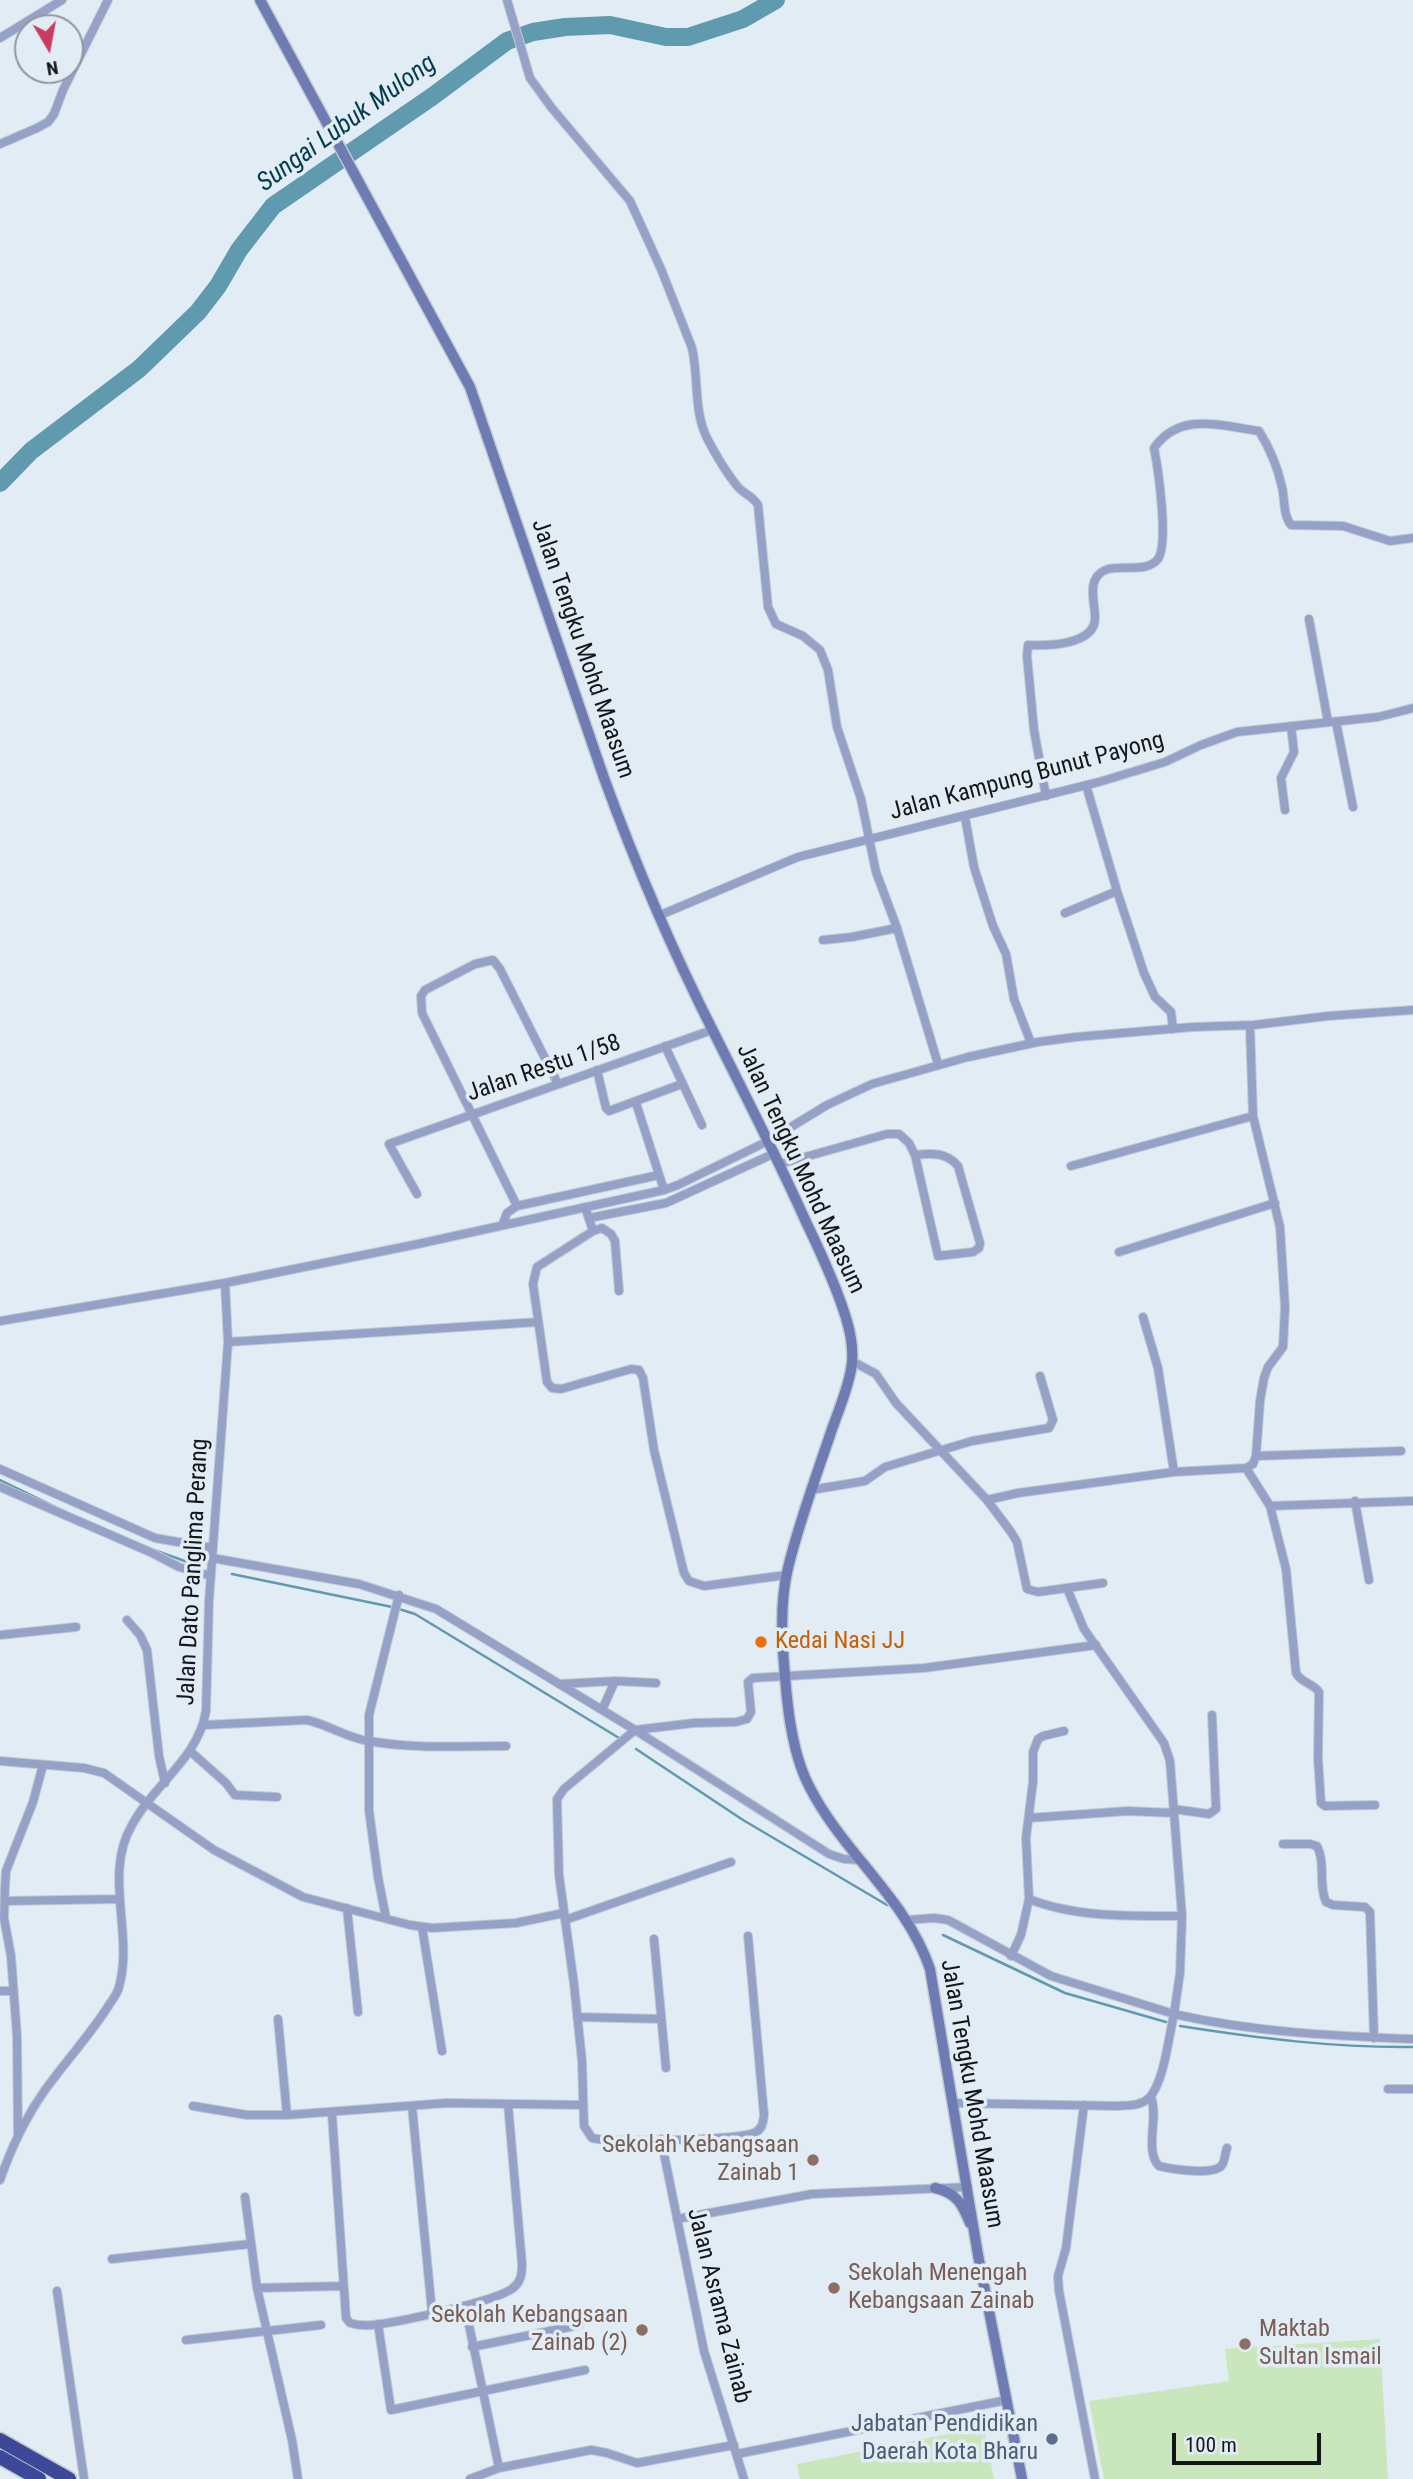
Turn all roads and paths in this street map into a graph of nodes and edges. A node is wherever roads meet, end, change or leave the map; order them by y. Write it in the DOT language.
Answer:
graph roads {
  1 [pos="62,0"];
  2 [pos="108,0"];
  3 [pos="260,0"];
  4 [pos="506,0"];
  5 [pos="0,38"];
  6 [pos="0,144"];
  7 [pos="1413,538"];
  8 [pos="1309,619"];
  9 [pos="1413,708"];
  10 [pos="1332,722"];
  11 [pos="1291,726"];
  12 [pos="1086,785"];
  13 [pos="1046,796"];
  14 [pos="1353,807"];
  15 [pos="1285,810"];
  16 [pos="965,817"];
  17 [pos="869,839"];
  18 [pos="1117,891"];
  19 [pos="1065,913"];
  20 [pos="658,916"];
  21 [pos="897,928"];
  22 [pos="823,940"];
  23 [pos="1413,1010"];
  24 [pos="1250,1026"];
  25 [pos="1173,1029"];
  26 [pos="712,1030"];
  27 [pos="1031,1043"];
  28 [pos="665,1046"];
  29 [pos="939,1064"];
  30 [pos="597,1070"];
  31 [pos="558,1084"];
  32 [pos="682,1084"];
  33 [pos="636,1103"];
  34 [pos="471,1115"];
  35 [pos="1254,1116"];
  36 [pos="702,1125"];
  37 [pos="768,1141"];
  38 [pos="915,1154"];
  39 [pos="777,1158"];
  40 [pos="1071,1166"];
  41 [pos="659,1175"];
  42 [pos="664,1189"];
  43 [pos="417,1195"];
  44 [pos="1275,1203"];
  45 [pos="517,1206"];
  46 [pos="585,1207"];
  47 [pos="589,1218"];
  48 [pos="503,1223"];
  49 [pos="593,1231"];
  50 [pos="1119,1252"];
  51 [pos="225,1283"];
  52 [pos="619,1291"];
  53 [pos="1143,1317"];
  54 [pos="0,1321"];
  55 [pos="538,1322"];
  56 [pos="228,1342"];
  57 [pos="852,1361"];
  58 [pos="1040,1376"];
  59 [pos="940,1450"];
  60 [pos="1401,1451"];
  61 [pos="1256,1456"];
  62 [pos="1246,1468"];
  63 [pos="0,1469"];
  64 [pos="1174,1472"];
  65 [pos="0,1487"];
  66 [pos="811,1490"];
  67 [pos="987,1500"];
  68 [pos="1355,1501"];
  69 [pos="1413,1501"];
  70 [pos="1270,1506"];
  71 [pos="213,1548"];
  72 [pos="212,1558"];
  73 [pos="786,1575"];
  74 [pos="211,1576"];
  75 [pos="1369,1580"];
  76 [pos="1102,1583"];
  77 [pos="1067,1588"];
  78 [pos="397,1604"];
  79 [pos="127,1620"];
  80 [pos="76,1627"];
  81 [pos="0,1634"];
  82 [pos="1096,1645"];
  83 [pos="785,1674"];
  84 [pos="615,1681"];
  85 [pos="656,1682"];
  86 [pos="559,1684"];
  87 [pos="602,1710"];
  88 [pos="1212,1715"];
  89 [pos="204,1725"];
  90 [pos="635,1730"];
  91 [pos="1064,1731"];
  92 [pos="370,1742"];
  93 [pos="506,1746"];
  94 [pos="190,1751"];
  95 [pos="0,1761"];
  96 [pos="43,1765"];
  97 [pos="165,1783"];
  98 [pos="277,1797"];
  99 [pos="147,1803"];
  100 [pos="1375,1805"];
  101 [pos="1173,1811"];
  102 [pos="1029,1818"];
  103 [pos="1283,1844"];
  104 [pos="860,1860"];
  105 [pos="731,1862"];
  106 [pos="3,1871"];
  107 [pos="120,1899"];
  108 [pos="1029,1899"];
  109 [pos="5,1901"];
  110 [pos="347,1908"];
  111 [pos="1182,1916"];
  112 [pos="2,1917"];
  113 [pos="564,1917"];
  114 [pos="386,1918"];
  115 [pos="907,1920"];
  116 [pos="422,1927"];
  117 [pos="748,1936"];
  118 [pos="654,1939"];
  119 [pos="1011,1955"];
  120 [pos="12,1991"];
  121 [pos="0,1992"];
  122 [pos="358,2012"];
  123 [pos="1174,2014"];
  124 [pos="578,2017"];
  125 [pos="278,2019"];
  126 [pos="661,2019"];
  127 [pos="1374,2038"];
  128 [pos="1413,2039"];
  129 [pos="442,2051"];
  130 [pos="666,2068"];
  131 [pos="1388,2089"];
  132 [pos="1413,2090"];
  133 [pos="1151,2097"];
  134 [pos="508,2104"];
  135 [pos="954,2104"];
  136 [pos="583,2105"];
  137 [pos="1084,2105"];
  138 [pos="193,2106"];
  139 [pos="412,2106"];
  140 [pos="332,2114"];
  141 [pos="287,2115"];
  142 [pos="18,2136"];
  143 [pos="661,2139"];
  144 [pos="1227,2148"];
  145 [pos="0,2180"];
  146 [pos="968,2187"];
  147 [pos="934,2188"];
  148 [pos="245,2197"];
  149 [pos="677,2219"];
  150 [pos="976,2239"];
  151 [pos="250,2244"];
  152 [pos="112,2259"];
  153 [pos="343,2286"];
  154 [pos="257,2288"];
  155 [pos="57,2291"];
  156 [pos="464,2306"];
  157 [pos="432,2312"];
  158 [pos="321,2325"];
  159 [pos="378,2325"];
  160 [pos="579,2325"];
  161 [pos="266,2331"];
  162 [pos="186,2340"];
  163 [pos="472,2347"];
  164 [pos="586,2370"];
  165 [pos="482,2391"];
  166 [pos="1007,2400"];
  167 [pos="0,2440"];
  168 [pos="734,2445"];
  169 [pos="737,2454"];
  170 [pos="0,2457"];
  171 [pos="499,2468"];
  172 [pos="39,2479"];
  173 [pos="69,2479"];
  174 [pos="84,2479"];
  175 [pos="298,2479"];
  176 [pos="470,2479"];
  177 [pos="744,2479"];
  178 [pos="1022,2479"];
  179 [pos="1095,2479"];
  1 -- 5 [label="street"];
  2 -- 6 [label="street"];
  3 -- 20 [label="main road, Jalan Tengku Mohd Maasum"];
  4 -- 17 [label="street"];
  7 -- 13 [label="street"];
  8 -- 10 [label="street"];
  9 -- 10 [label="street, Jalan Kampung Bunut Payong"];
  10 -- 11 [label="street, Jalan Kampung Bunut Payong"];
  10 -- 14 [label="street"];
  11 -- 12 [label="street, Jalan Kampung Bunut Payong"];
  11 -- 15 [label="street"];
  12 -- 13 [label="street, Jalan Kampung Bunut Payong"];
  12 -- 18 [label="street"];
  13 -- 16 [label="street, Jalan Kampung Bunut Payong"];
  16 -- 17 [label="street, Jalan Kampung Bunut Payong"];
  16 -- 27 [label="street"];
  17 -- 20 [label="street, Jalan Kampung Bunut Payong"];
  17 -- 21 [label="street"];
  18 -- 19 [label="street"];
  18 -- 25 [label="street"];
  20 -- 26 [label="main road, Jalan Tengku Mohd Maasum"];
  21 -- 22 [label="street"];
  21 -- 29 [label="street"];
  23 -- 24 [label="street"];
  24 -- 25 [label="street"];
  24 -- 35 [label="street"];
  25 -- 27 [label="street"];
  26 -- 28 [label="street, Jalan Restu 1/58"];
  26 -- 37 [label="main road, Jalan Tengku Mohd Maasum"];
  27 -- 29 [label="street"];
  28 -- 30 [label="street, Jalan Restu 1/58"];
  28 -- 32 [label="street"];
  29 -- 37 [label="street"];
  30 -- 31 [label="street, Jalan Restu 1/58"];
  30 -- 33 [label="street"];
  31 -- 34 [label="street, Jalan Restu 1/58"];
  31 -- 34 [label="street"];
  32 -- 33 [label="street"];
  32 -- 36 [label="street"];
  33 -- 41 [label="street"];
  34 -- 43 [label="street, Jalan Restu 1/58"];
  34 -- 45 [label="street"];
  35 -- 40 [label="street"];
  35 -- 44 [label="street"];
  37 -- 39 [label="main road, Jalan Tengku Mohd Maasum"];
  37 -- 42 [label="street"];
  38 -- 38 [label="street"];
  38 -- 39 [label="street"];
  39 -- 47 [label="street"];
  39 -- 57 [label="main road, Jalan Tengku Mohd Maasum"];
  41 -- 42 [label="street"];
  41 -- 45 [label="street"];
  42 -- 46 [label="street"];
  44 -- 50 [label="street"];
  44 -- 61 [label="street"];
  45 -- 48 [label="street"];
  46 -- 47 [label="street"];
  46 -- 48 [label="street"];
  47 -- 49 [label="street"];
  48 -- 51 [label="street"];
  49 -- 52 [label="street"];
  49 -- 55 [label="street"];
  51 -- 54 [label="street"];
  51 -- 56 [label="street, Jalan Dato Panglima Perang"];
  53 -- 64 [label="street"];
  55 -- 56 [label="street"];
  55 -- 73 [label="street"];
  56 -- 71 [label="street, Jalan Dato Panglima Perang"];
  57 -- 59 [label="street"];
  57 -- 66 [label="main road, Jalan Tengku Mohd Maasum"];
  58 -- 59 [label="street"];
  59 -- 66 [label="street"];
  59 -- 67 [label="street"];
  60 -- 61 [label="street"];
  61 -- 62 [label="street"];
  62 -- 64 [label="street"];
  62 -- 70 [label="street"];
  63 -- 71 [label="street"];
  64 -- 67 [label="street"];
  65 -- 74 [label="street"];
  66 -- 73 [label="main road, Jalan Tengku Mohd Maasum"];
  67 -- 77 [label="street"];
  68 -- 69 [label="street"];
  68 -- 70 [label="street"];
  68 -- 75 [label="street"];
  70 -- 100 [label="street"];
  71 -- 72 [label="street, Jalan Dato Panglima Perang"];
  72 -- 74 [label="street, Jalan Dato Panglima Perang"];
  72 -- 78 [label="street"];
  73 -- 83 [label="main road, Jalan Tengku Mohd Maasum"];
  74 -- 89 [label="street, Jalan Dato Panglima Perang"];
  76 -- 77 [label="street"];
  77 -- 82 [label="street"];
  78 -- 86 [label="street"];
  78 -- 92 [label="street"];
  79 -- 97 [label="street"];
  80 -- 81 [label="street"];
  82 -- 83 [label="street"];
  82 -- 101 [label="street"];
  83 -- 90 [label="street"];
  83 -- 104 [label="main road, Jalan Tengku Mohd Maasum"];
  84 -- 85 [label="street"];
  84 -- 86 [label="street"];
  84 -- 87 [label="street"];
  86 -- 87 [label="street"];
  87 -- 90 [label="street"];
  88 -- 101 [label="street"];
  89 -- 92 [label="street"];
  89 -- 94 [label="street, Jalan Dato Panglima Perang"];
  90 -- 104 [label="street"];
  90 -- 113 [label="street"];
  91 -- 102 [label="street"];
  92 -- 93 [label="street"];
  92 -- 114 [label="street"];
  94 -- 97 [label="street, Jalan Dato Panglima Perang"];
  94 -- 98 [label="street"];
  95 -- 96 [label="street"];
  96 -- 99 [label="street"];
  96 -- 106 [label="street"];
  97 -- 99 [label="street, Jalan Dato Panglima Perang"];
  99 -- 107 [label="street, Jalan Dato Panglima Perang"];
  99 -- 110 [label="street"];
  101 -- 102 [label="street"];
  101 -- 111 [label="street"];
  102 -- 108 [label="street"];
  103 -- 127 [label="street"];
  104 -- 115 [label="main road, Jalan Tengku Mohd Maasum"];
  105 -- 113 [label="street"];
  106 -- 109 [label="street"];
  107 -- 109 [label="street"];
  107 -- 142 [label="street, Jalan Dato Panglima Perang"];
  108 -- 111 [label="street"];
  108 -- 119 [label="street"];
  109 -- 112 [label="street"];
  110 -- 114 [label="street"];
  110 -- 122 [label="street"];
  111 -- 123 [label="street"];
  112 -- 120 [label="street"];
  113 -- 116 [label="street"];
  113 -- 124 [label="street"];
  114 -- 116 [label="street"];
  115 -- 119 [label="street"];
  115 -- 135 [label="main road, Jalan Tengku Mohd Maasum"];
  116 -- 129 [label="street"];
  117 -- 143 [label="street"];
  118 -- 126 [label="street"];
  119 -- 123 [label="street"];
  120 -- 121 [label="street"];
  120 -- 142 [label="street"];
  123 -- 127 [label="street"];
  123 -- 133 [label="street"];
  124 -- 126 [label="street"];
  124 -- 136 [label="street"];
  125 -- 141 [label="street"];
  126 -- 130 [label="street"];
  127 -- 128 [label="street"];
  131 -- 132 [label="street"];
  133 -- 137 [label="street"];
  133 -- 144 [label="street"];
  134 -- 136 [label="street"];
  134 -- 139 [label="street"];
  134 -- 156 [label="street"];
  135 -- 137 [label="street"];
  135 -- 146 [label="main road, Jalan Tengku Mohd Maasum"];
  136 -- 143 [label="street"];
  137 -- 179 [label="street"];
  138 -- 141 [label="street"];
  139 -- 140 [label="street"];
  139 -- 157 [label="street"];
  140 -- 141 [label="street"];
  140 -- 153 [label="street"];
  142 -- 145 [label="street, Jalan Dato Panglima Perang"];
  143 -- 149 [label="street, Jalan Asrama Zainab"];
  146 -- 147 [label="street"];
  146 -- 150 [label="main road, Jalan Tengku Mohd Maasum"];
  147 -- 149 [label="street"];
  147 -- 150 [label="main road"];
  148 -- 151 [label="street"];
  149 -- 168 [label="street, Jalan Asrama Zainab"];
  150 -- 166 [label="main road, Jalan Tengku Mohd Maasum"];
  151 -- 152 [label="street"];
  151 -- 154 [label="street"];
  153 -- 154 [label="street"];
  153 -- 159 [label="street"];
  154 -- 161 [label="street"];
  155 -- 174 [label="street"];
  156 -- 157 [label="street"];
  156 -- 163 [label="street"];
  157 -- 159 [label="street"];
  158 -- 161 [label="street"];
  159 -- 165 [label="street"];
  160 -- 163 [label="street"];
  161 -- 162 [label="street"];
  161 -- 175 [label="street"];
  163 -- 165 [label="street"];
  164 -- 165 [label="street"];
  165 -- 171 [label="street"];
  166 -- 169 [label="street"];
  166 -- 178 [label="main road, Jalan Tengku Mohd Maasum"];
  167 -- 173 [label="highway"];
  168 -- 169 [label="street, Jalan Asrama Zainab"];
  168 -- 171 [label="street"];
  169 -- 177 [label="street, Jalan Asrama Zainab"];
  170 -- 172 [label="highway"];
  171 -- 176 [label="street"];
}
